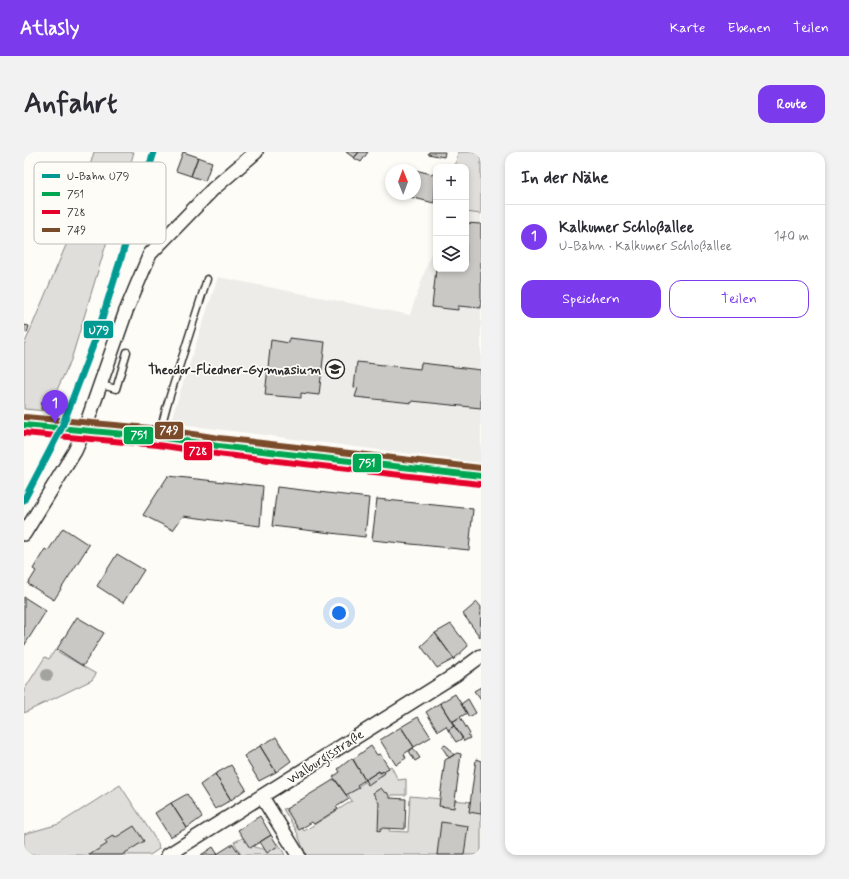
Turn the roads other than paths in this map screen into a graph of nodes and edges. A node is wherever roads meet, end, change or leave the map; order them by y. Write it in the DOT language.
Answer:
graph roads {
  1 [pos="256,152"];
  2 [pos="166,237"];
  3 [pos="160,244"];
  4 [pos="207,279"];
  5 [pos="128,352"];
  6 [pos="102,385"];
  7 [pos="24,425"];
  8 [pos="84,431"];
  9 [pos="159,437"];
  10 [pos="481,476"];
  11 [pos="24,534"];
  12 [pos="481,656"];
  13 [pos="262,797"];
  14 [pos="168,855"];
  15 [pos="298,855"];
  1 -- 2 [label="street"];
  3 -- 6 [label="street"];
  4 -- 9 [label="lane"];
  5 -- 6 [label="lane"];
  6 -- 8 [label="street"];
  7 -- 8 [label="main road"];
  8 -- 9 [label="main road"];
  8 -- 11 [label="street"];
  9 -- 10 [label="main road"];
  12 -- 13 [label="street, Walburgisstraße"];
  13 -- 14 [label="street, Walburgisstraße"];
  13 -- 15 [label="street"];
}
